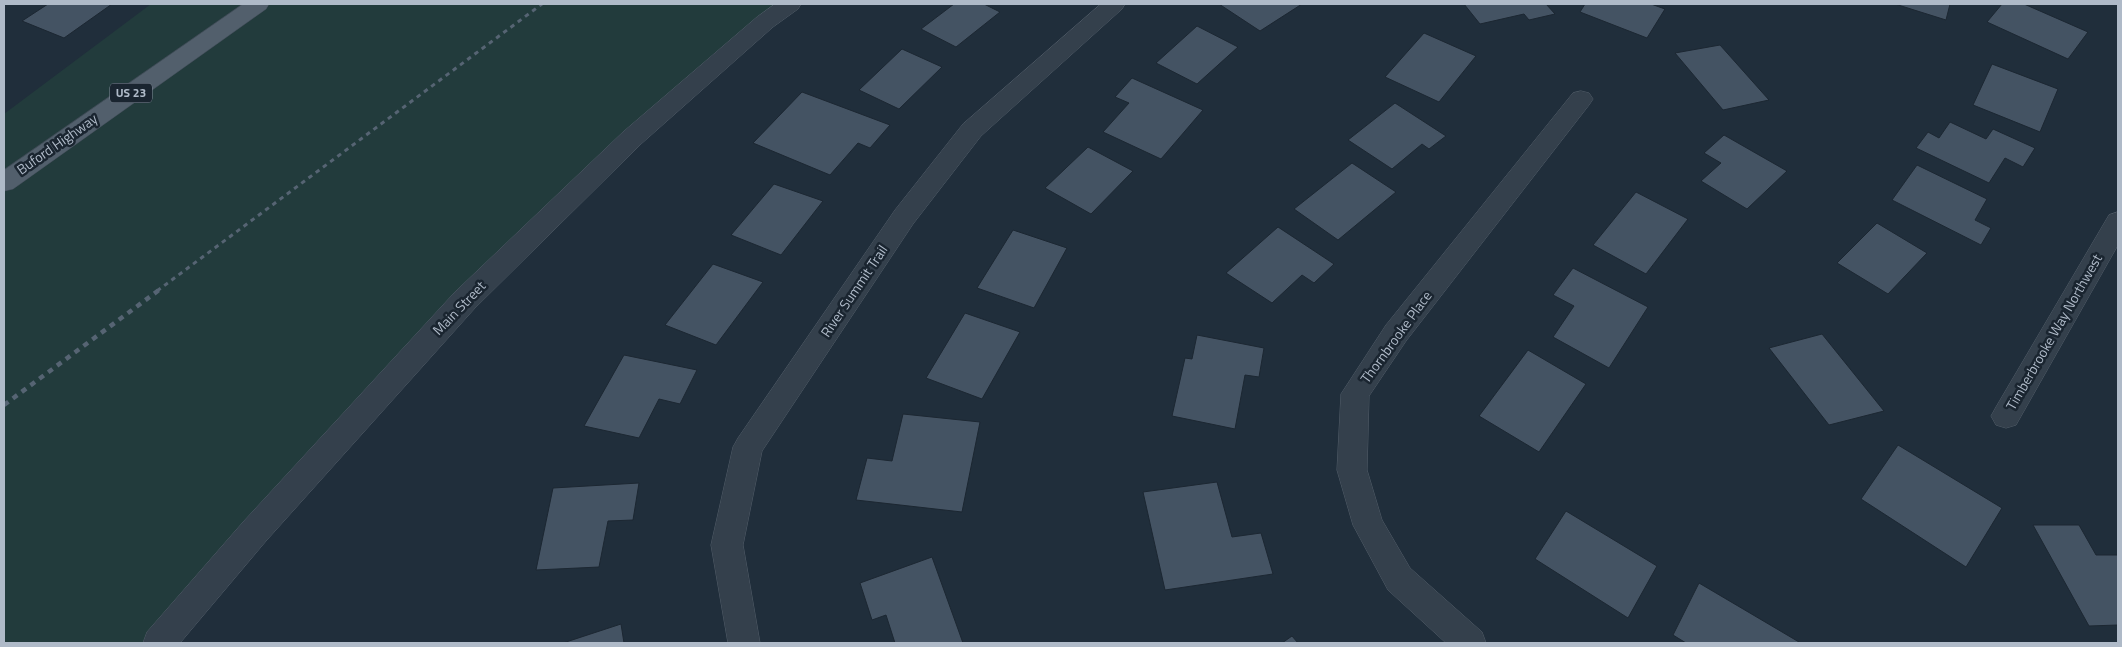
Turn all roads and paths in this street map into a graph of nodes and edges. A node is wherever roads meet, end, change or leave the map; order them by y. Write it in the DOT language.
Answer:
graph roads {
  1 [pos="258,4"];
  2 [pos="790,4"];
  3 [pos="1114,4"];
  4 [pos="1581,99"];
  5 [pos="4,182"];
  6 [pos="2118,222"];
  7 [pos="2006,416"];
  8 [pos="159,643"];
  9 [pos="744,643"];
  10 [pos="1470,643"];
  1 -- 5 [label="main road, Buford Highway / US 23"];
  2 -- 8 [label="street, Main Street"];
  3 -- 9 [label="street, River Summit Trail"];
  4 -- 10 [label="street, Thornbrooke Place"];
  6 -- 7 [label="street, Timberbrooke Way Northwest"];
}
